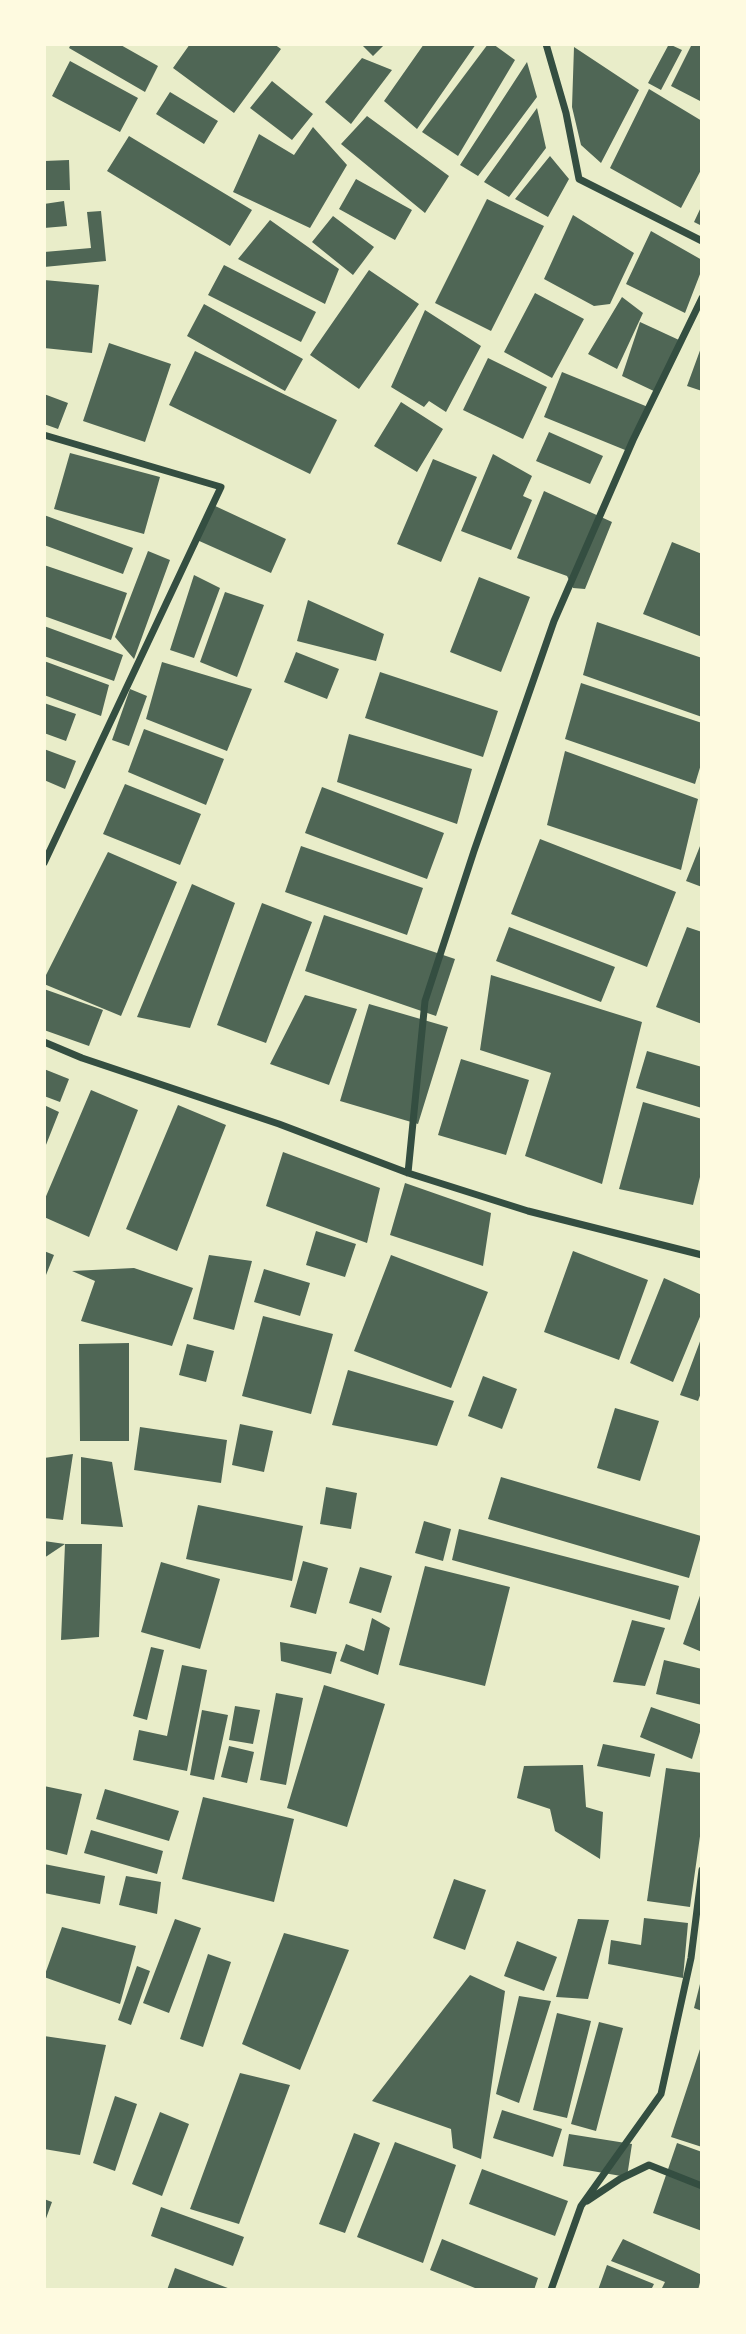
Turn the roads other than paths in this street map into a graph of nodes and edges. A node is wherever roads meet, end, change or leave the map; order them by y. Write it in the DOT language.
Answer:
graph roads {
  1 [pos="546,44"];
  2 [pos="702,241"];
  3 [pos="702,299"];
  4 [pos="44,435"];
  5 [pos="44,863"];
  6 [pos="44,1042"];
  7 [pos="408,1173"];
  8 [pos="702,1255"];
  9 [pos="702,1870"];
  10 [pos="702,2186"];
  11 [pos="581,2206"];
  12 [pos="551,2290"];
  1 -- 2 [label="street"];
  3 -- 7 [label="street"];
  4 -- 5 [label="street"];
  6 -- 7 [label="street"];
  7 -- 8 [label="street"];
  9 -- 11 [label="street"];
  10 -- 11 [label="street"];
  11 -- 12 [label="street"];
}
